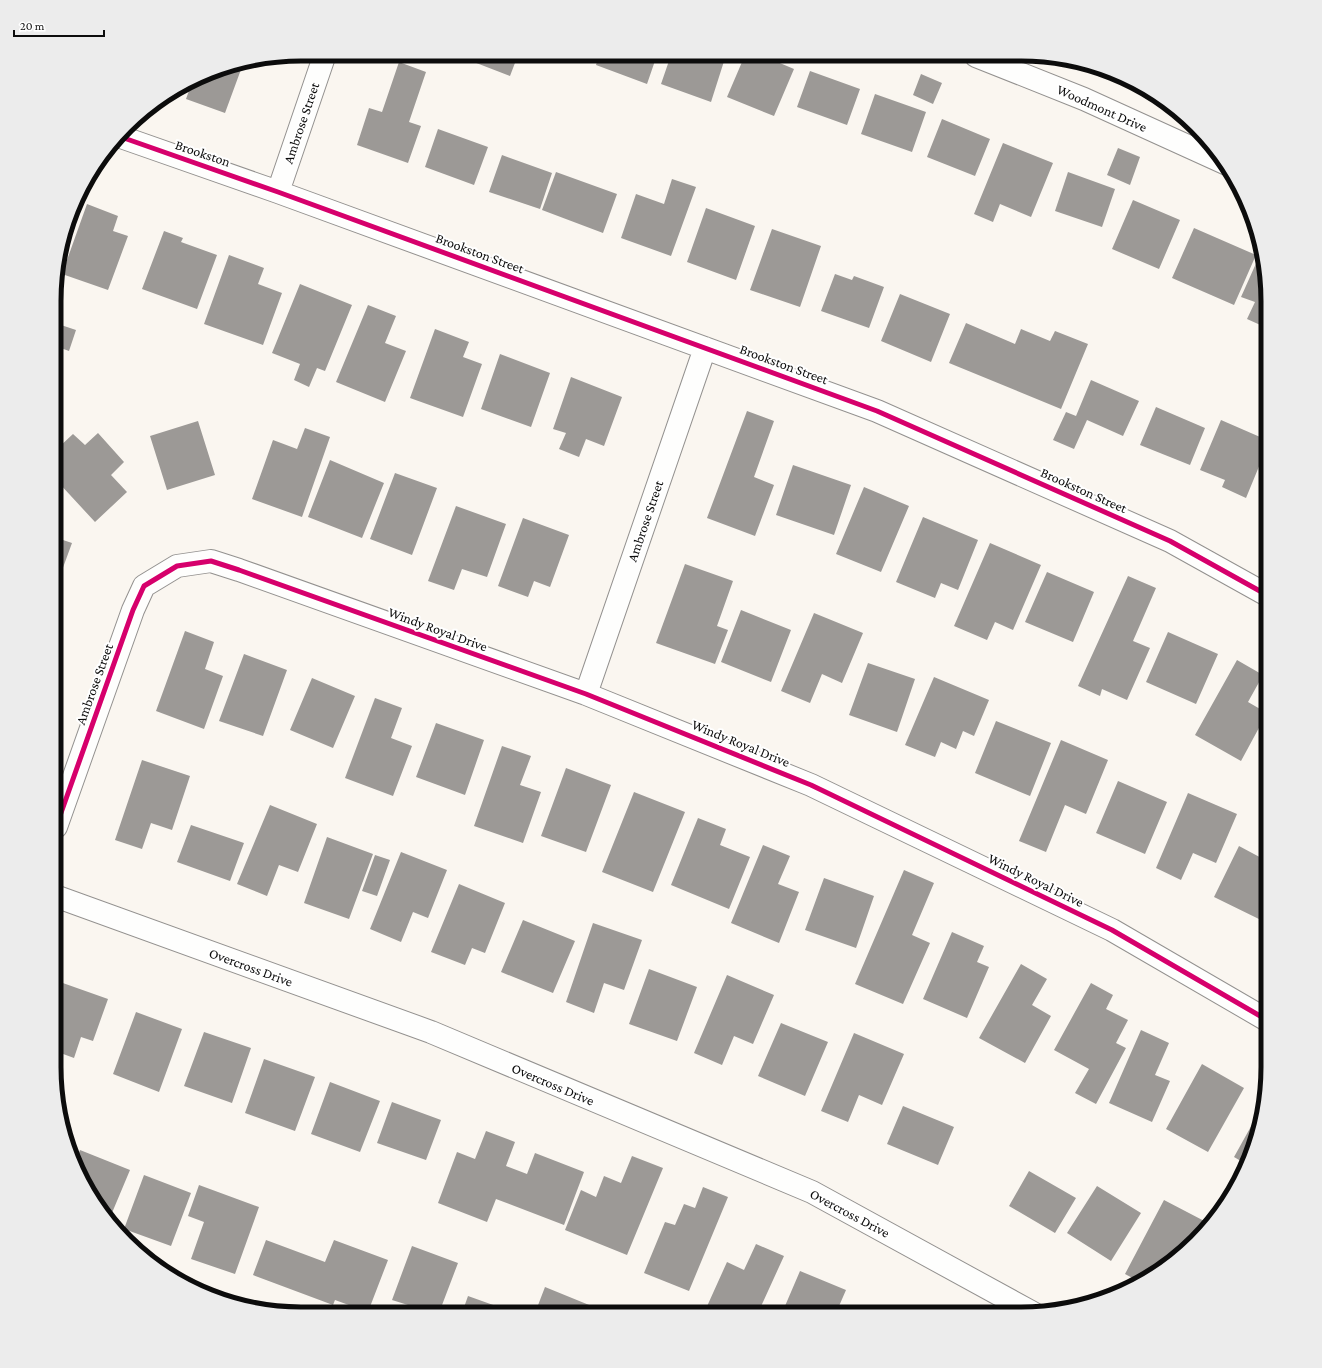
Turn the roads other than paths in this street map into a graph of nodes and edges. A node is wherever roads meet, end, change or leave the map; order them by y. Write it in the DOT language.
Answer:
graph roads {
  1 [pos="323,61"];
  2 [pos="989,61"];
  3 [pos="125,138"];
  4 [pos="1213,158"];
  5 [pos="278,192"];
  6 [pos="705,348"];
  7 [pos="177,566"];
  8 [pos="1261,590"];
  9 [pos="586,694"];
  10 [pos="61,813"];
  11 [pos="61,898"];
  12 [pos="1261,1016"];
  13 [pos="1020,1307"];
  1 -- 5 [label="street, Ambrose Street"];
  2 -- 4 [label="street, Woodmont Drive"];
  3 -- 5 [label="street, Brookston"];
  5 -- 6 [label="street, Brookston Street"];
  6 -- 8 [label="street, Brookston Street"];
  6 -- 9 [label="street, Ambrose Street"];
  7 -- 9 [label="street, Windy Royal Drive"];
  7 -- 10 [label="street, Ambrose Street"];
  9 -- 12 [label="street, Windy Royal Drive"];
  11 -- 13 [label="street, Overcross Drive"];
}
